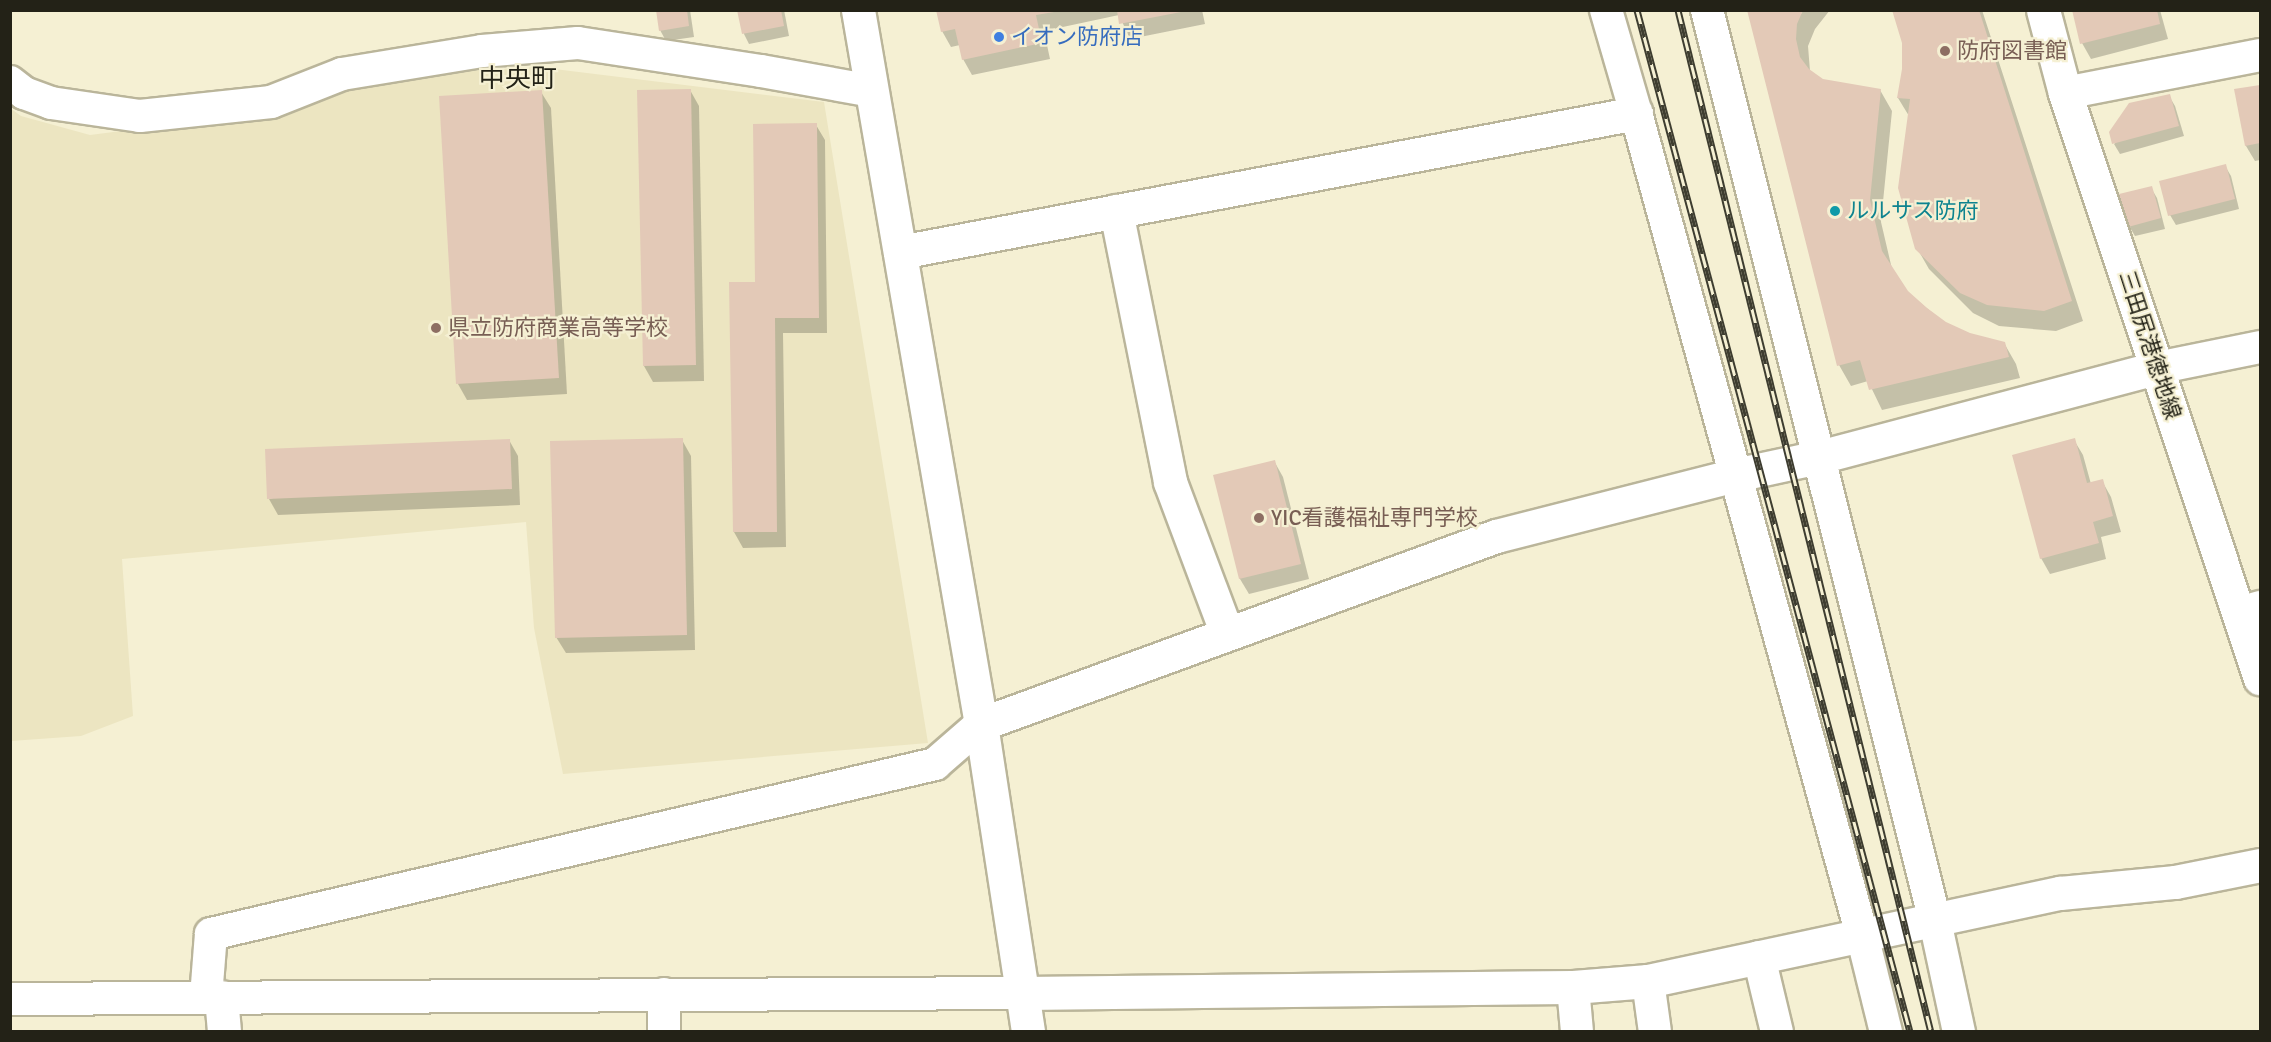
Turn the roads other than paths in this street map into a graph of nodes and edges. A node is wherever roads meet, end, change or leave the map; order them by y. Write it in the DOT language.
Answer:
graph roads {
  1 [pos="858,10"];
  2 [pos="1606,10"];
  3 [pos="1707,10"];
  4 [pos="2043,10"];
  5 [pos="2260,55"];
  6 [pos="10,82"];
  7 [pos="872,91"];
  8 [pos="2065,93"];
  9 [pos="1636,113"];
  10 [pos="1116,211"];
  11 [pos="900,252"];
  12 [pos="2260,347"];
  13 [pos="2157,368"];
  14 [pos="1819,457"];
  15 [pos="1735,475"];
  16 [pos="2250,610"];
  17 [pos="1227,634"];
  18 [pos="2260,678"];
  19 [pos="981,724"];
  20 [pos="2260,865"];
  21 [pos="1935,921"];
  22 [pos="1862,935"];
  23 [pos="1759,957"];
  24 [pos="1648,981"];
  25 [pos="1572,987"];
  26 [pos="1023,993"];
  27 [pos="664,994"];
  28 [pos="10,999"];
  29 [pos="218,1016"];
  30 [pos="664,1032"];
  31 [pos="1028,1032"];
  32 [pos="1577,1032"];
  33 [pos="1655,1032"];
  34 [pos="1777,1032"];
  35 [pos="1886,1032"];
  36 [pos="1959,1032"];
  1 -- 7 [label="street"];
  2 -- 9 [label="street"];
  3 -- 14 [label="street"];
  4 -- 8 [label="street, 三田尻港徳地線"];
  5 -- 8 [label="street"];
  6 -- 7 [label="street"];
  7 -- 11 [label="street"];
  8 -- 13 [label="street, 三田尻港徳地線"];
  9 -- 10 [label="street"];
  9 -- 15 [label="street"];
  10 -- 11 [label="street"];
  10 -- 17 [label="street"];
  11 -- 19 [label="street"];
  12 -- 13 [label="street"];
  13 -- 14 [label="street"];
  13 -- 16 [label="street, 三田尻港徳地線"];
  14 -- 15 [label="street"];
  14 -- 21 [label="street"];
  15 -- 17 [label="street"];
  15 -- 22 [label="street"];
  16 -- 18 [label="street, 三田尻港徳地線"];
  17 -- 19 [label="street"];
  19 -- 26 [label="street"];
  19 -- 29 [label="street"];
  20 -- 21 [label="street"];
  21 -- 22 [label="street"];
  21 -- 36 [label="street"];
  22 -- 23 [label="street"];
  22 -- 35 [label="street"];
  23 -- 24 [label="street"];
  23 -- 34 [label="street"];
  24 -- 25 [label="street"];
  24 -- 33 [label="street"];
  25 -- 26 [label="street"];
  25 -- 32 [label="street"];
  26 -- 27 [label="street"];
  26 -- 31 [label="street"];
  27 -- 29 [label="street"];
  27 -- 30 [label="street"];
  28 -- 29 [label="street"];
}
